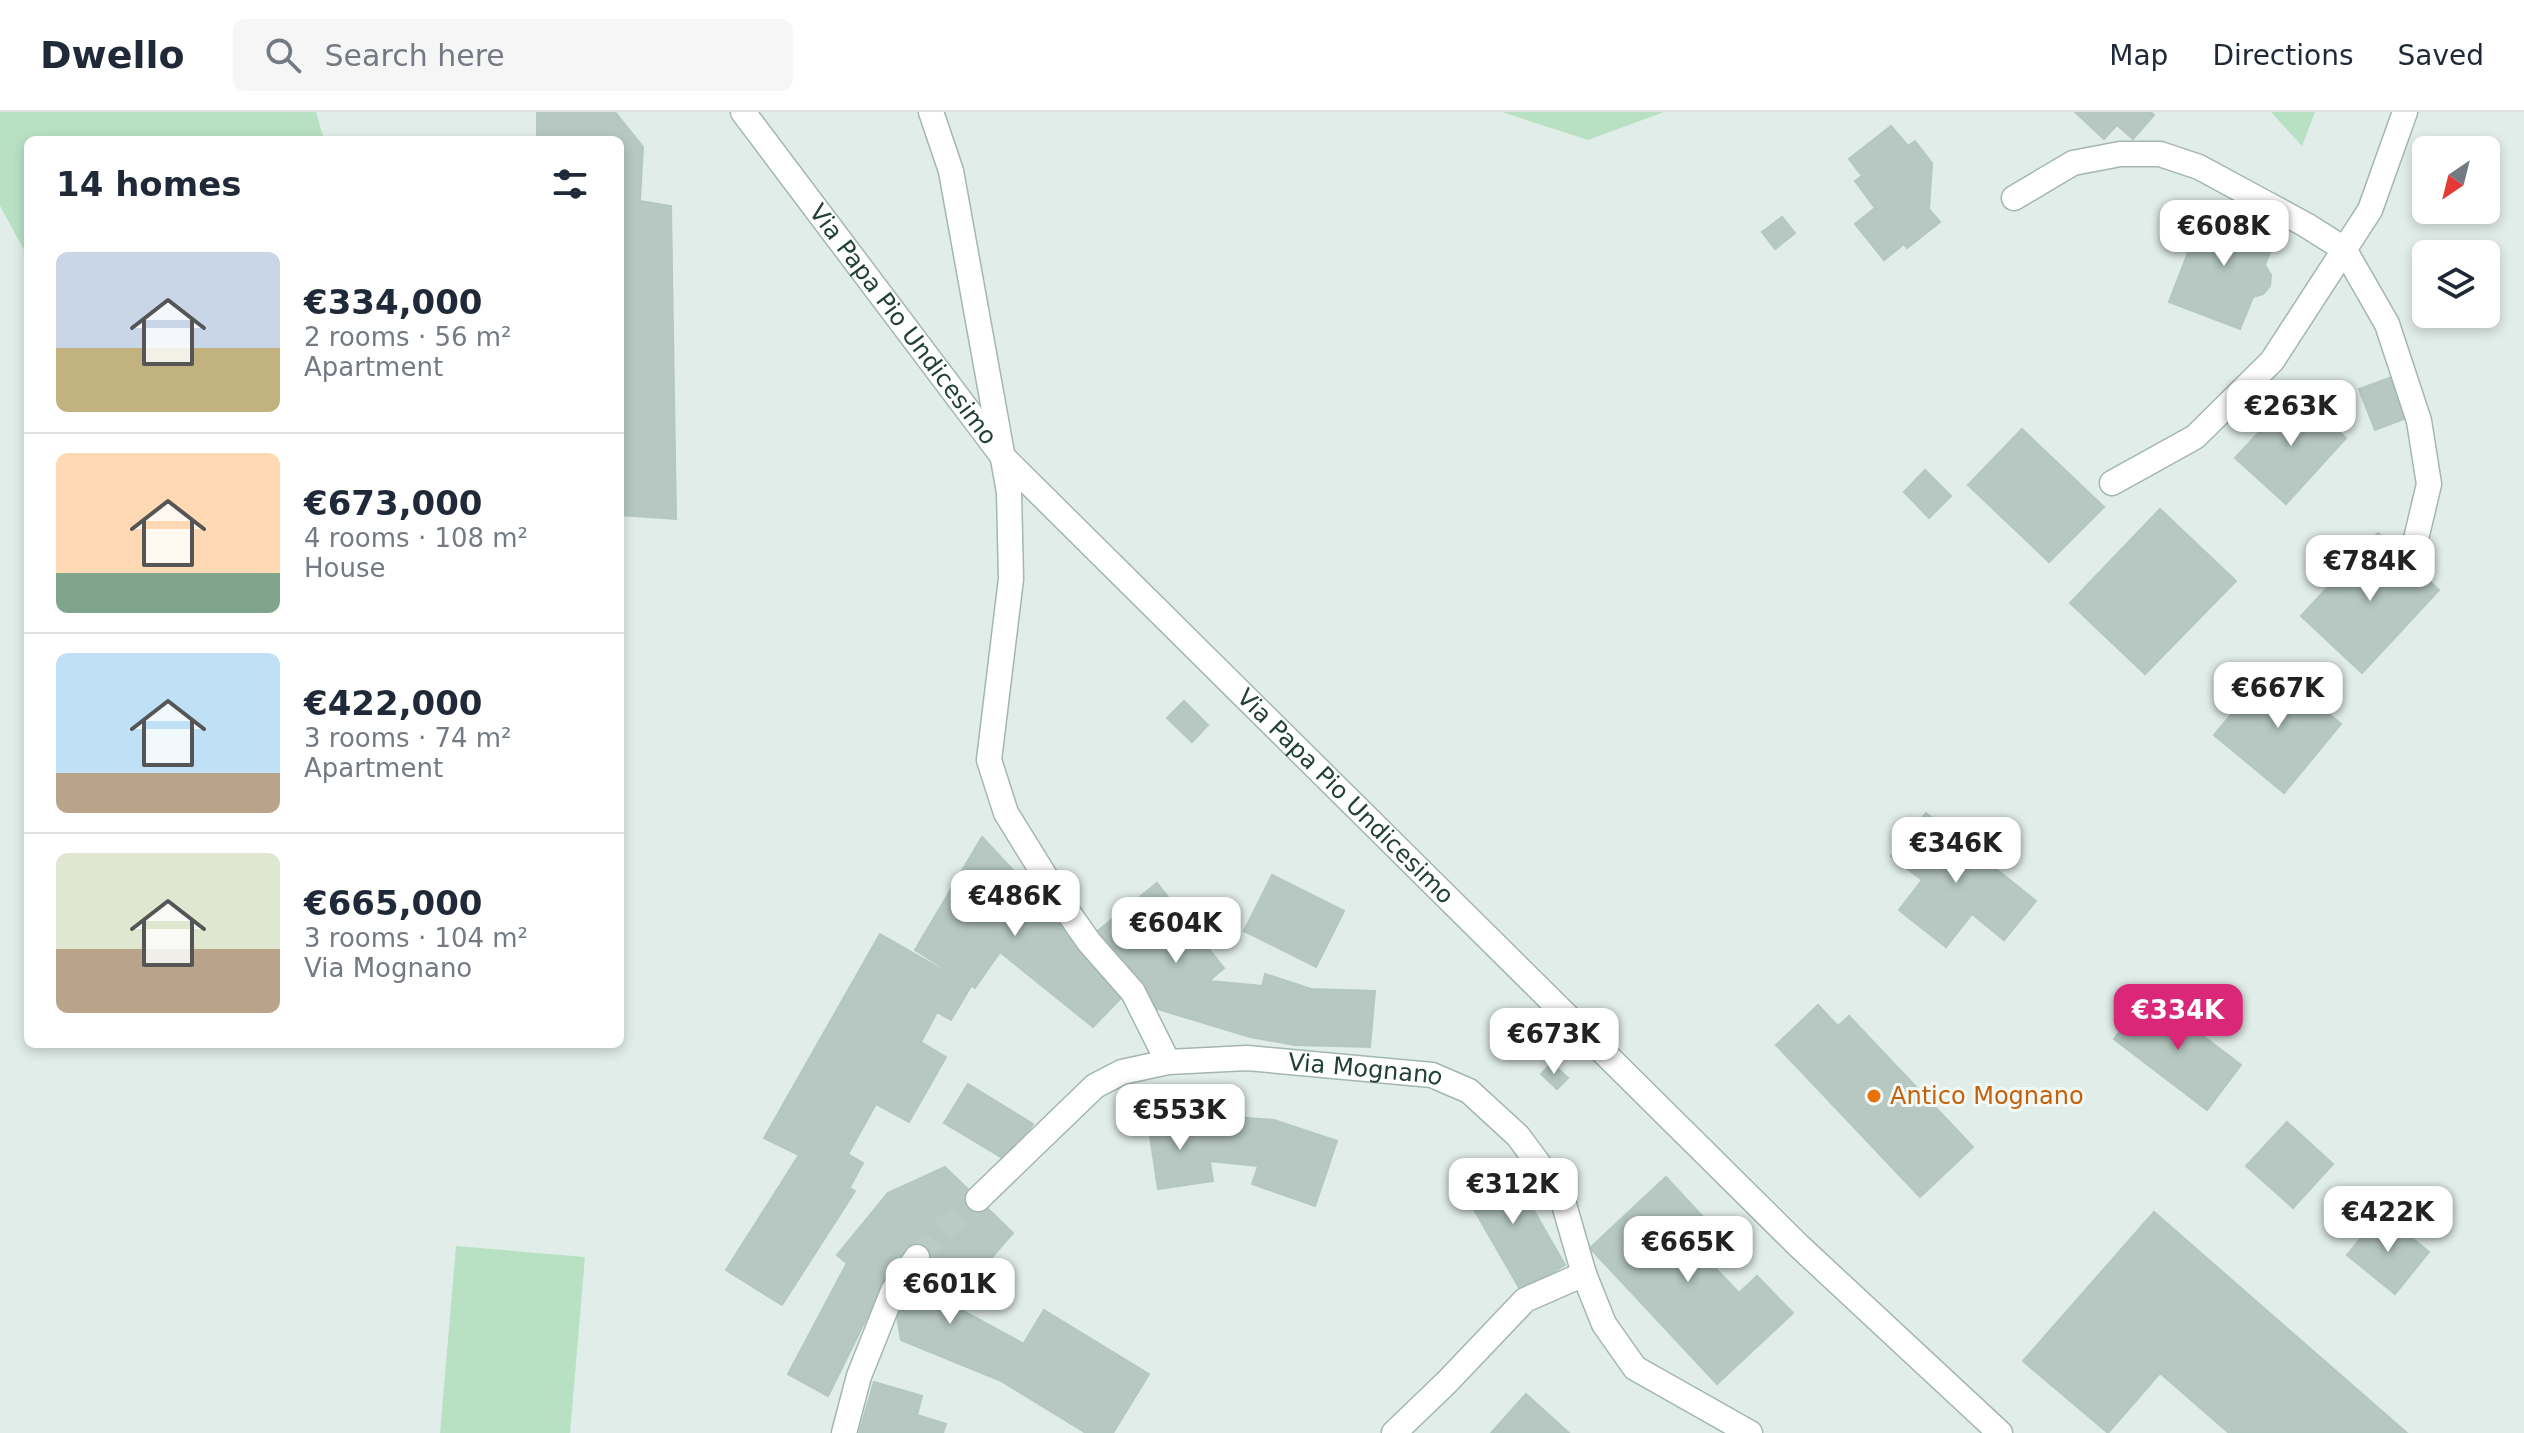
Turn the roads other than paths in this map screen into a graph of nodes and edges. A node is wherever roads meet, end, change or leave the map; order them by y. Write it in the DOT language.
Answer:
graph roads {
  1 [pos="743,112"];
  2 [pos="931,112"];
  3 [pos="2405,112"];
  4 [pos="2014,198"];
  5 [pos="2344,249"];
  6 [pos="1003,457"];
  7 [pos="2112,483"];
  8 [pos="2416,539"];
  9 [pos="1168,1062"];
  10 [pos="978,1199"];
  11 [pos="917,1257"];
  12 [pos="1584,1274"];
  13 [pos="844,1433"];
  14 [pos="1394,1433"];
  15 [pos="1750,1433"];
  16 [pos="2000,1433"];
  1 -- 6 [label="street, Via Papa Pio Undicesimo"];
  2 -- 6 [label="street"];
  3 -- 5 [label="street"];
  4 -- 5 [label="street"];
  5 -- 7 [label="street"];
  5 -- 8 [label="street"];
  6 -- 9 [label="street"];
  6 -- 16 [label="street, Via Papa Pio Undicesimo"];
  9 -- 10 [label="street, Via Mognano"];
  9 -- 12 [label="street, Via Mognano"];
  11 -- 13 [label="street"];
  12 -- 14 [label="street"];
  12 -- 15 [label="street, Via Mognano"];
}
